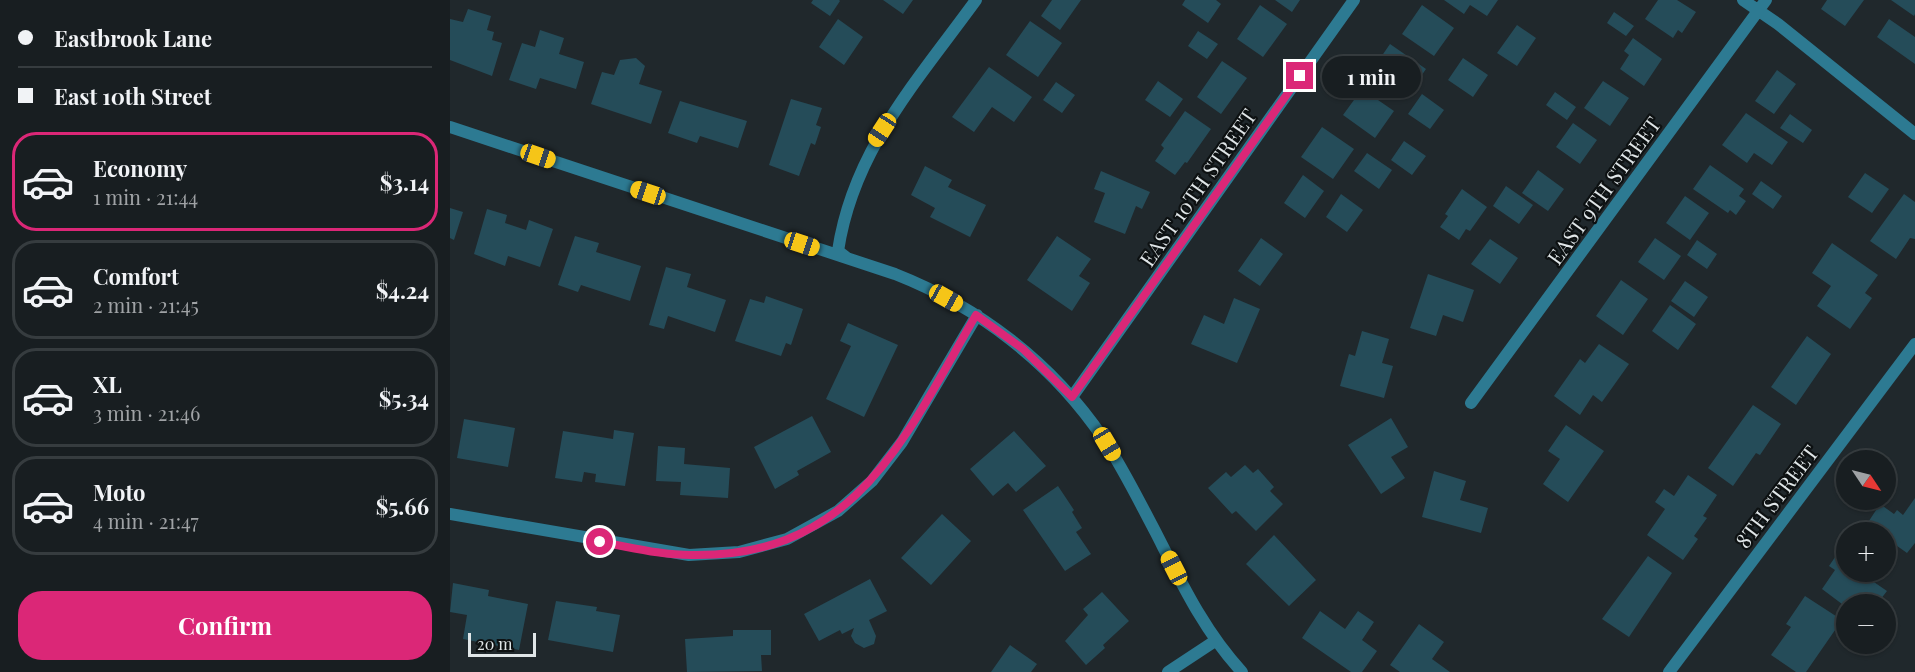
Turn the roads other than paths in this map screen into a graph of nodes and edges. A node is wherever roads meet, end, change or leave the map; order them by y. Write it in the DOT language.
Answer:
graph roads {
  1 [pos="976,0"];
  2 [pos="1354,0"];
  3 [pos="1743,0"];
  4 [pos="1766,0"];
  5 [pos="1759,11"];
  6 [pos="450,127"];
  7 [pos="1915,134"];
  8 [pos="847,258"];
  9 [pos="976,315"];
  10 [pos="1915,344"];
  11 [pos="1072,397"];
  12 [pos="1471,403"];
  13 [pos="450,514"];
  14 [pos="1215,641"];
  15 [pos="1168,672"];
  16 [pos="1242,672"];
  17 [pos="1669,672"];
  1 -- 8 [label="street"];
  2 -- 11 [label="street, EAST 10TH STREET"];
  3 -- 5 [label="street"];
  4 -- 5 [label="street, EAST 9TH STREET"];
  5 -- 7 [label="street"];
  5 -- 12 [label="street, EAST 9TH STREET"];
  6 -- 8 [label="street"];
  8 -- 9 [label="street"];
  9 -- 11 [label="street"];
  9 -- 13 [label="street"];
  10 -- 17 [label="street, 8TH STREET"];
  11 -- 14 [label="street"];
  14 -- 15 [label="street"];
  14 -- 16 [label="street"];
}
